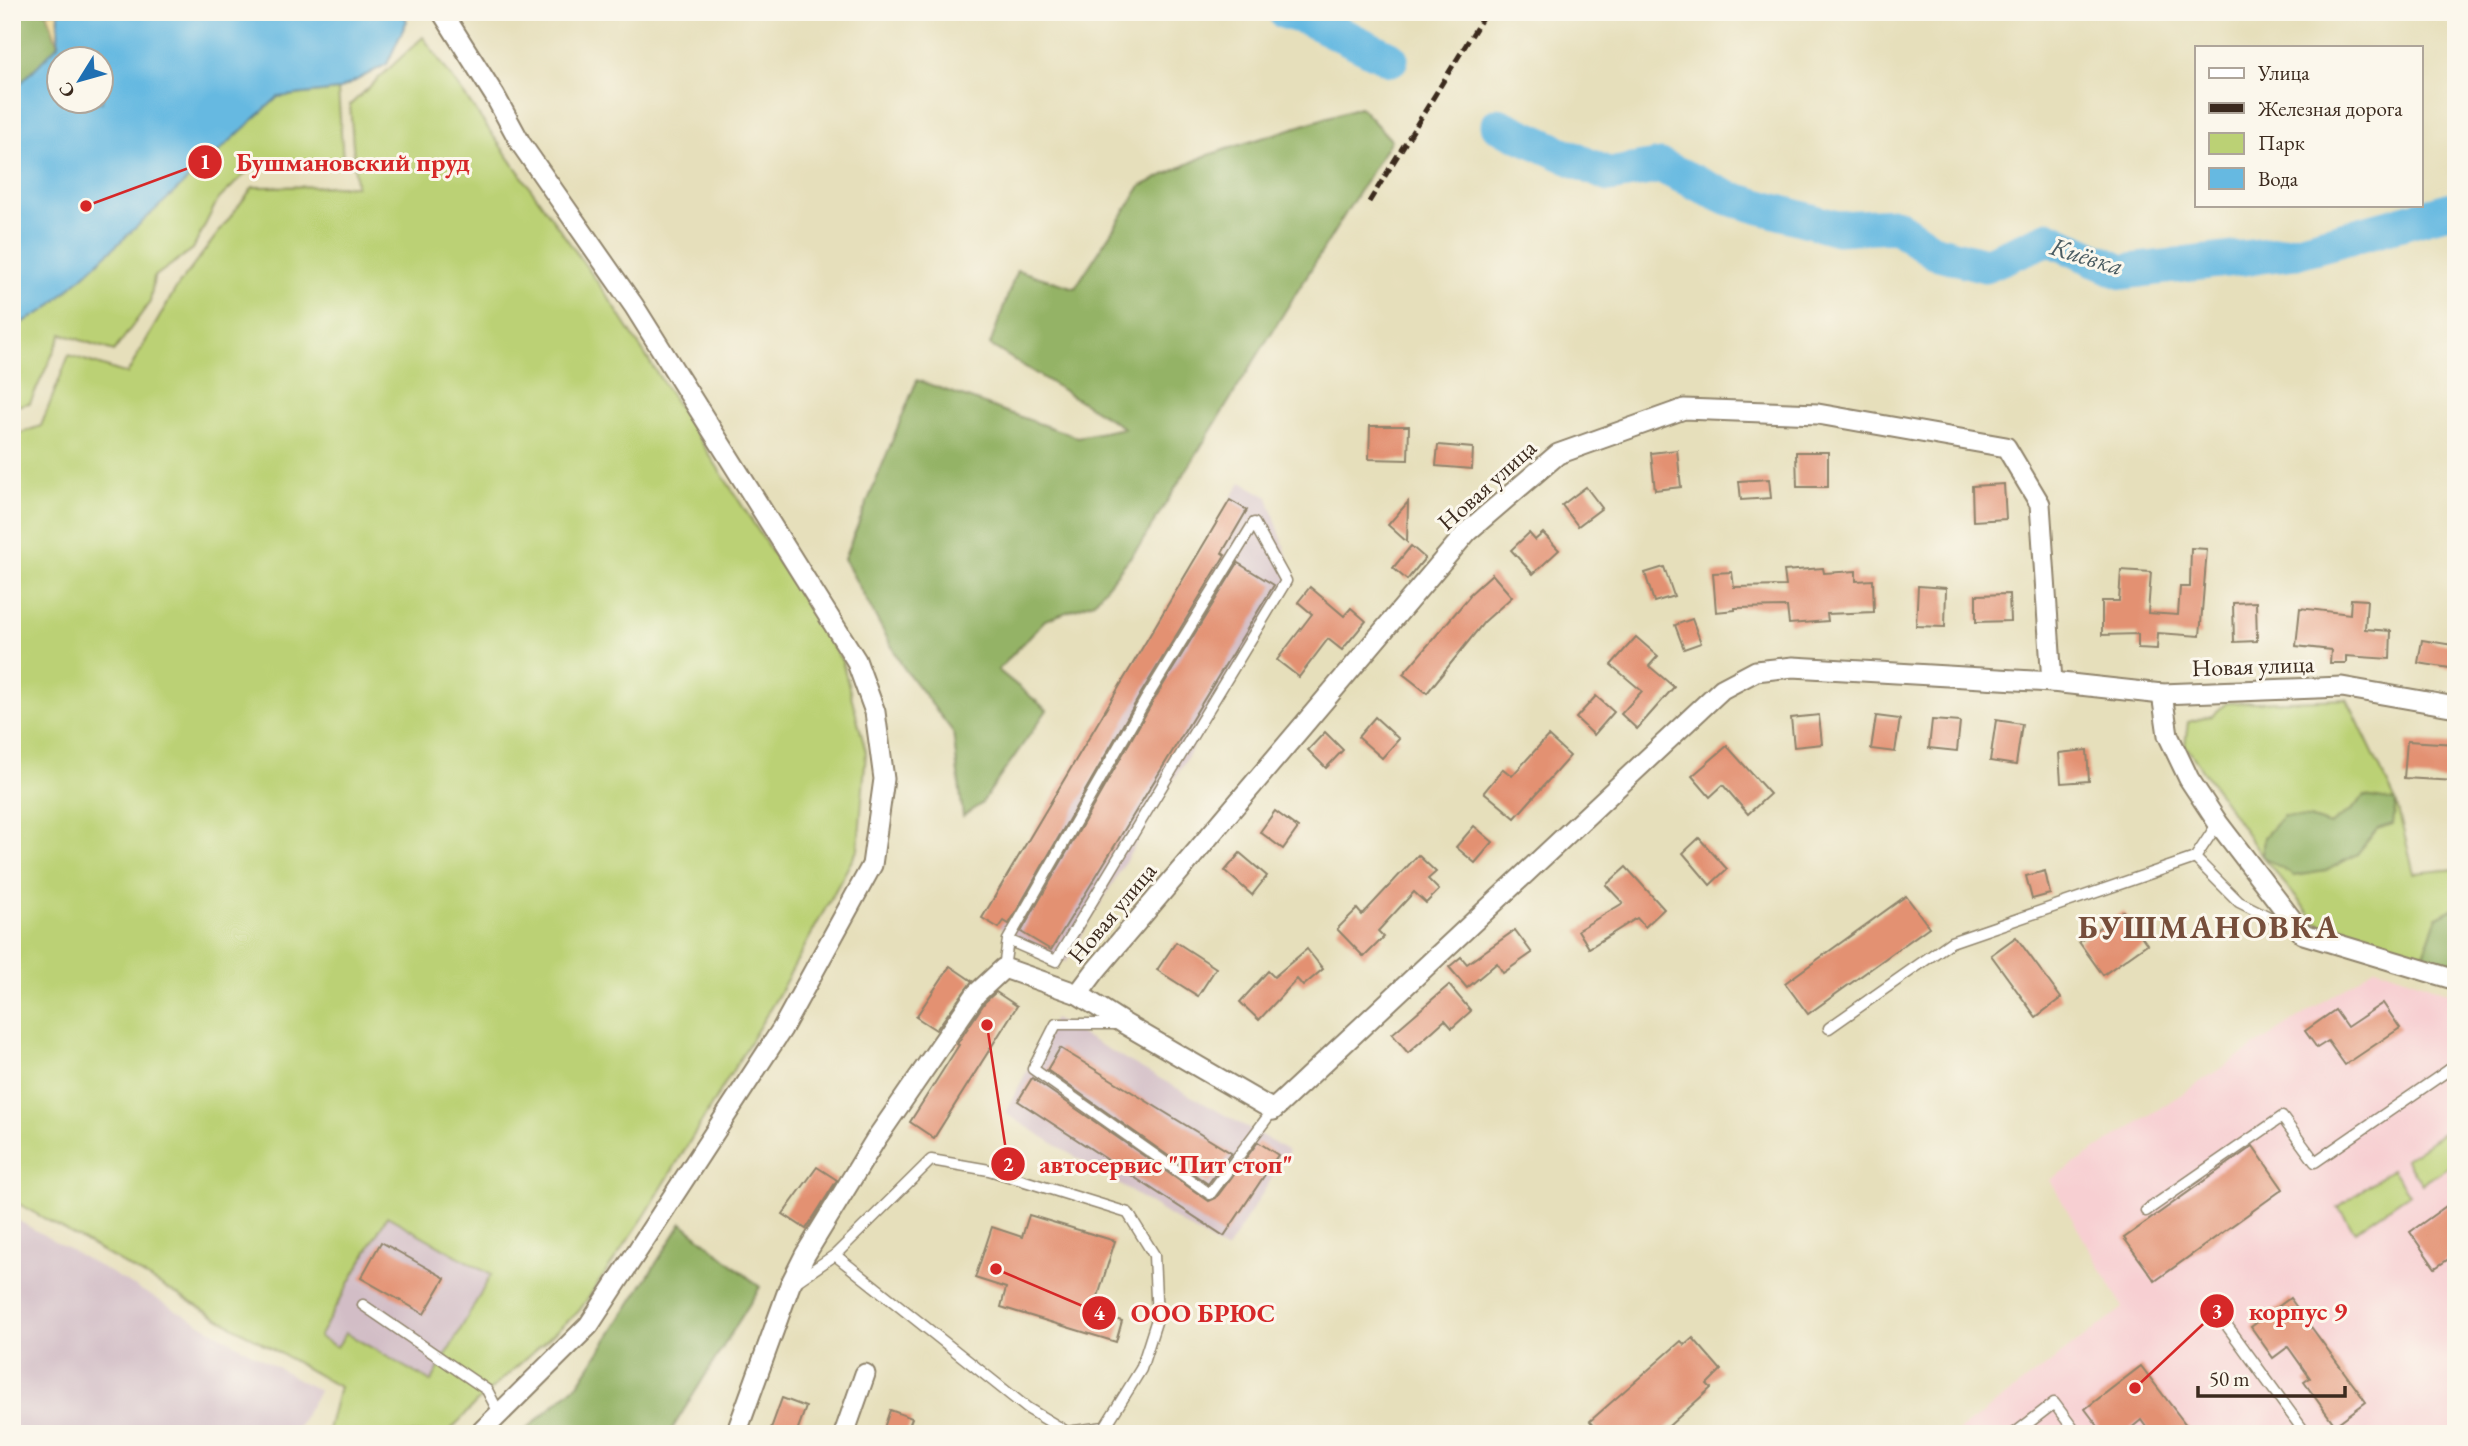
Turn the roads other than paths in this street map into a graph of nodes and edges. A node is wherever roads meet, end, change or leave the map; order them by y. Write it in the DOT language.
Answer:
graph roads {
  1 [pos="442,12"];
  2 [pos="2052,682"];
  3 [pos="2162,694"];
  4 [pos="2456,707"];
  5 [pos="2218,823"];
  6 [pos="2195,858"];
  7 [pos="2303,934"];
  8 [pos="1008,940"];
  9 [pos="1004,968"];
  10 [pos="2456,979"];
  11 [pos="1078,994"];
  12 [pos="1125,1024"];
  13 [pos="1829,1028"];
  14 [pos="2452,1068"];
  15 [pos="2456,1079"];
  16 [pos="1273,1110"];
  17 [pos="2146,1211"];
  18 [pos="835,1255"];
  19 [pos="790,1285"];
  20 [pos="363,1305"];
  21 [pos="2228,1327"];
  22 [pos="865,1374"];
  23 [pos="499,1413"];
  24 [pos="479,1434"];
  25 [pos="736,1434"];
  26 [pos="844,1434"];
  27 [pos="2014,1434"];
  28 [pos="2077,1434"];
  29 [pos="2306,1434"];
  1 -- 23 [label="street"];
  2 -- 3 [label="street, Новая улица"];
  2 -- 11 [label="street, Новая улица"];
  2 -- 16 [label="street, Новая улица"];
  3 -- 4 [label="street, Новая улица"];
  3 -- 5 [label="street"];
  5 -- 6 [label="lane"];
  5 -- 7 [label="street"];
  6 -- 7 [label="lane"];
  6 -- 13 [label="lane"];
  7 -- 10 [label="street"];
  8 -- 8 [label="lane"];
  8 -- 9 [label="lane"];
  9 -- 11 [label="street, Новая улица"];
  9 -- 19 [label="street"];
  11 -- 12 [label="street, Новая улица"];
  12 -- 16 [label="street, Новая улица"];
  12 -- 16 [label="lane"];
  14 -- 15 [label="lane"];
  14 -- 17 [label="lane"];
  18 -- 18 [label="lane"];
  18 -- 19 [label="lane"];
  19 -- 25 [label="street"];
  20 -- 23 [label="lane"];
  21 -- 29 [label="lane"];
  22 -- 26 [label="street"];
  23 -- 24 [label="street"];
  27 -- 28 [label="lane"];
}
